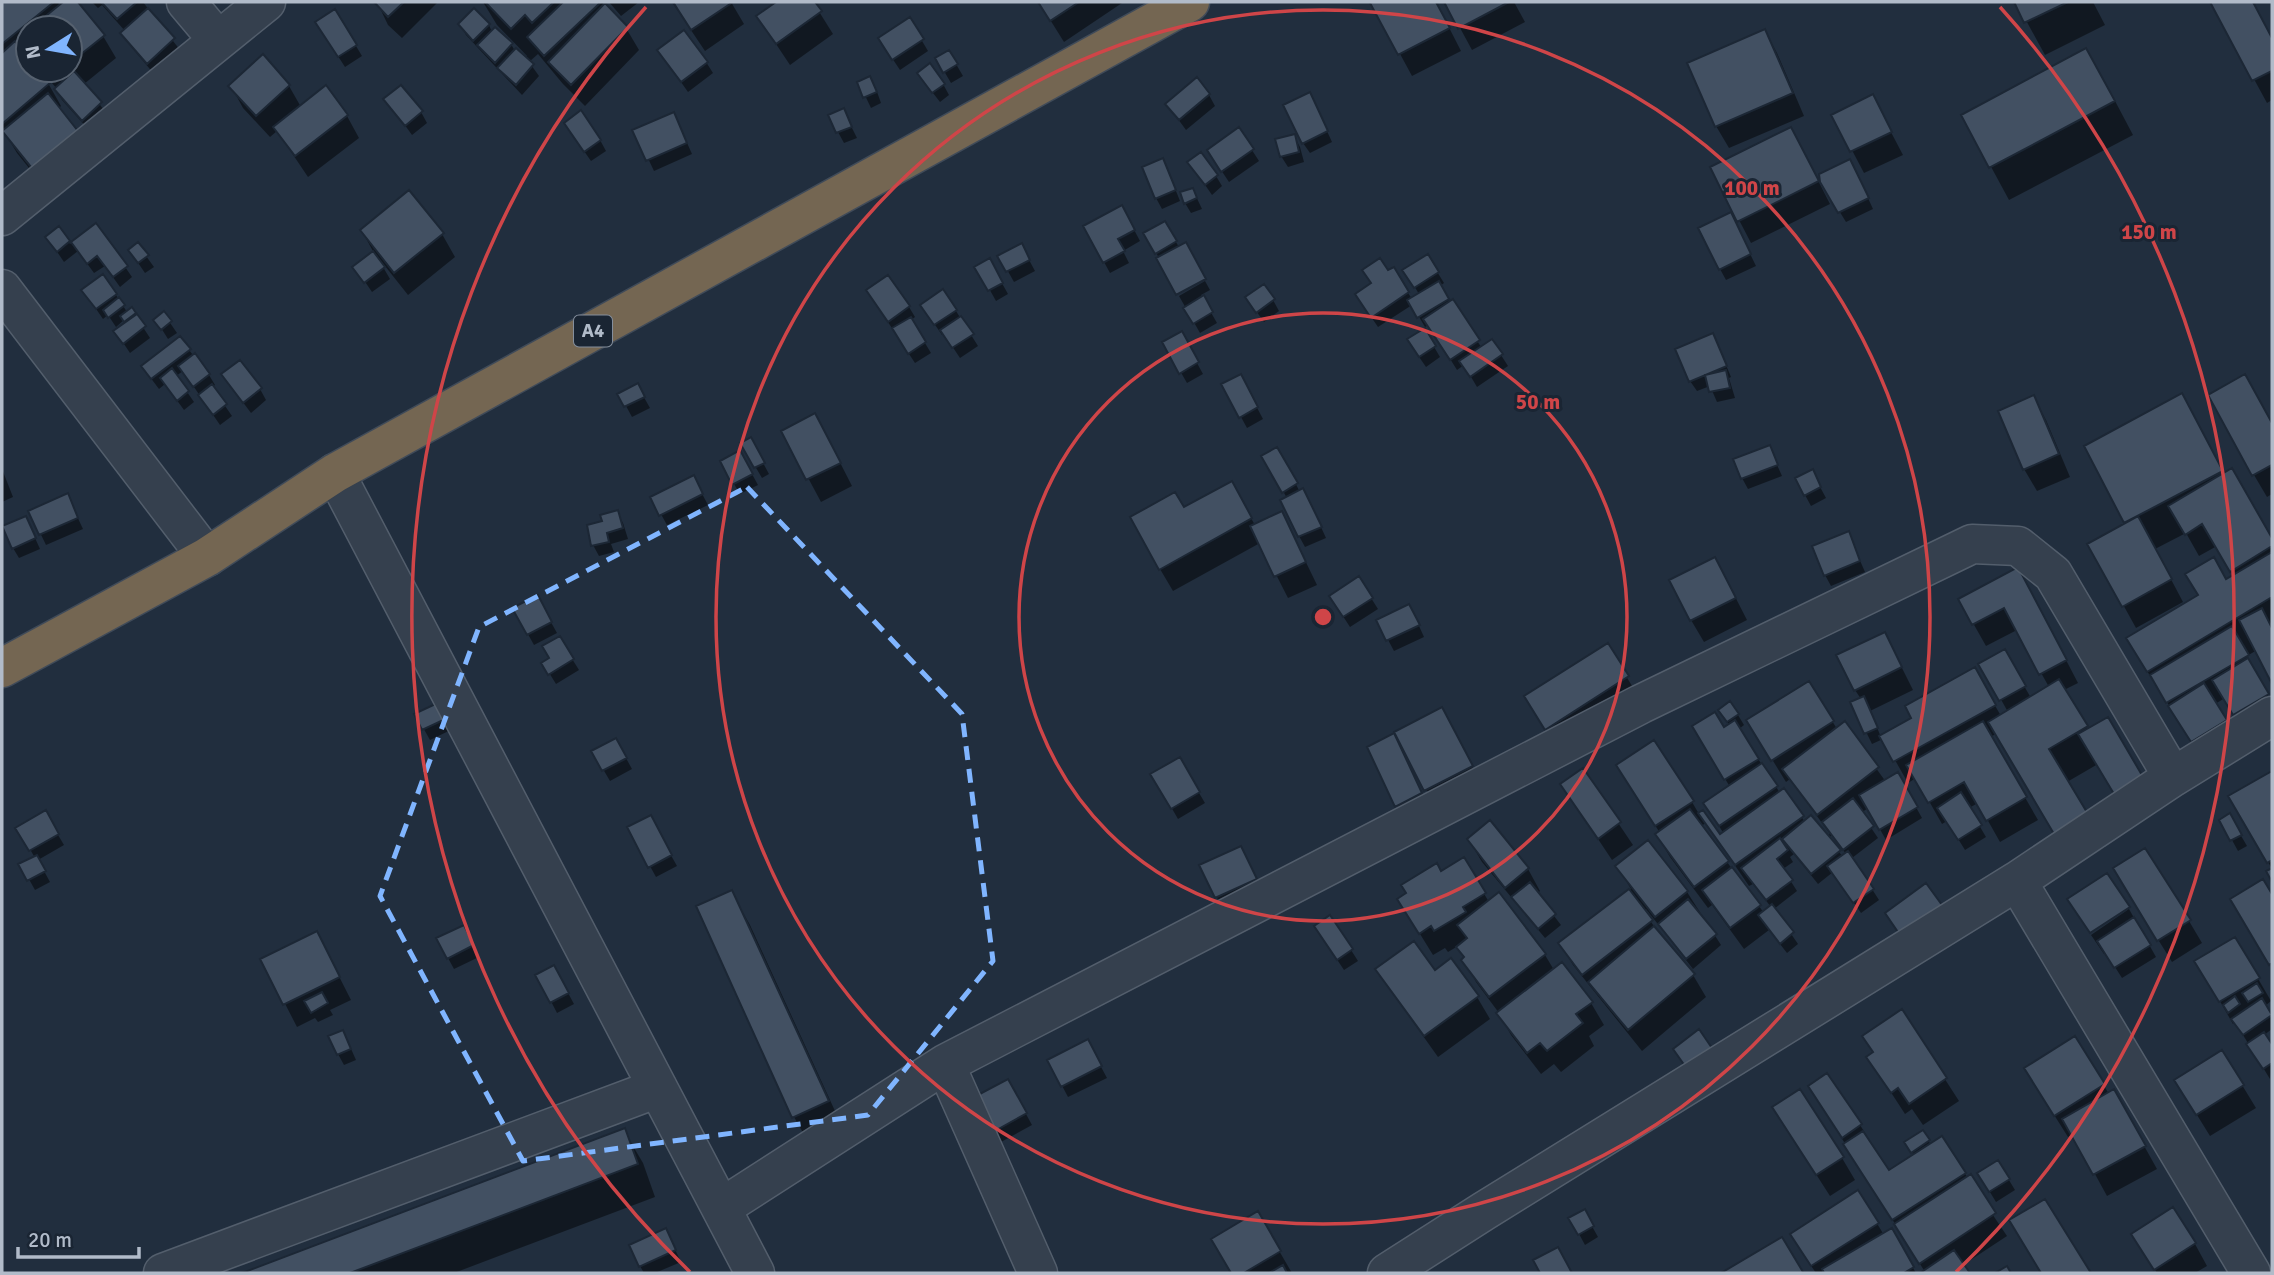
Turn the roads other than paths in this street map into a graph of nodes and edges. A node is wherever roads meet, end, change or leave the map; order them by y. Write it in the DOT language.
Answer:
graph roads {
  1 [pos="186,2"];
  2 [pos="266,2"];
  3 [pos="1190,2"];
  4 [pos="218,40"];
  5 [pos="2,216"];
  6 [pos="2,289"];
  7 [pos="335,473"];
  8 [pos="207,557"];
  9 [pos="2,668"];
  10 [pos="2272,716"];
  11 [pos="2173,777"];
  12 [pos="2017,881"];
  13 [pos="945,1064"];
  14 [pos="658,1088"];
  15 [pos="721,1208"];
  16 [pos="2237,1269"];
  17 [pos="163,1273"];
  18 [pos="755,1273"];
  19 [pos="1038,1273"];
  20 [pos="1387,1273"];
  1 -- 4 [label="street"];
  2 -- 4 [label="street"];
  3 -- 7 [label="highway, A4"];
  4 -- 5 [label="street"];
  6 -- 8 [label="street"];
  7 -- 8 [label="highway, A4"];
  7 -- 14 [label="street"];
  8 -- 9 [label="highway, A4"];
  10 -- 11 [label="street"];
  11 -- 12 [label="street"];
  11 -- 13 [label="street"];
  12 -- 16 [label="street"];
  12 -- 20 [label="street"];
  13 -- 15 [label="street"];
  13 -- 19 [label="street"];
  14 -- 15 [label="street"];
  14 -- 17 [label="street"];
  15 -- 18 [label="street"];
}
